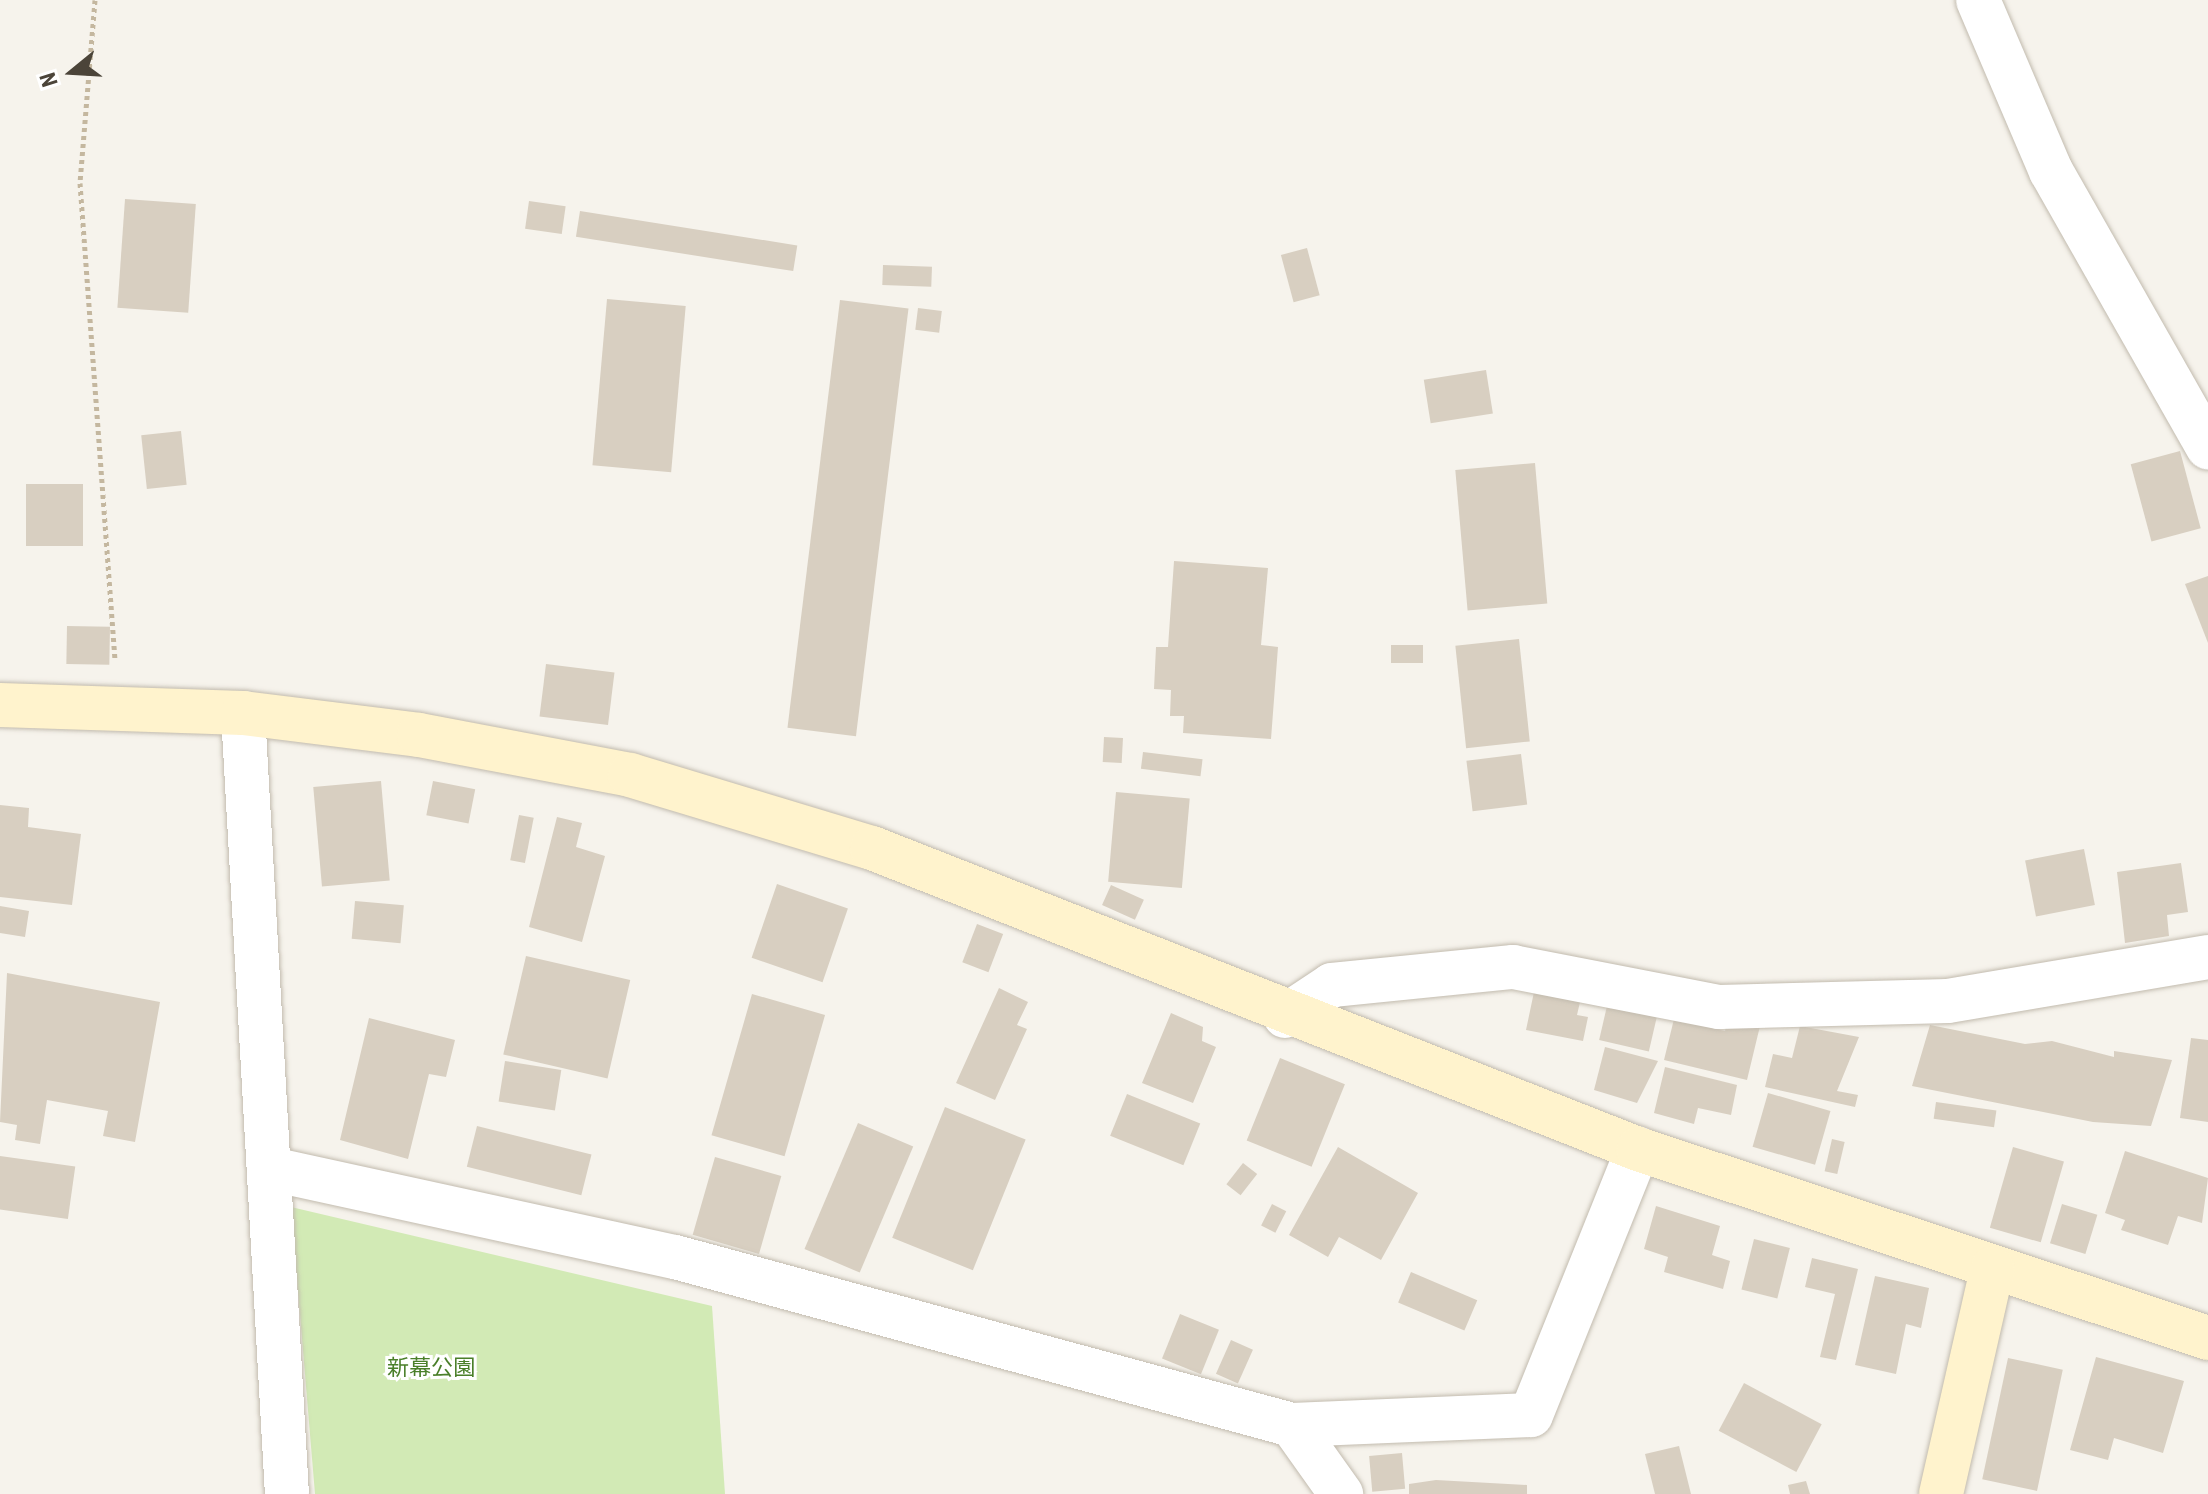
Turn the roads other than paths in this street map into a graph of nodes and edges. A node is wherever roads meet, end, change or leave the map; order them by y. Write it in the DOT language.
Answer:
graph roads {
  1 [pos="1978,0"];
  2 [pos="2208,447"];
  3 [pos="0,705"];
  4 [pos="243,713"];
  5 [pos="2208,957"];
  6 [pos="1285,1016"];
  7 [pos="1638,1149"];
  8 [pos="271,1169"];
  9 [pos="1992,1269"];
  10 [pos="2208,1338"];
  11 [pos="1292,1425"];
  12 [pos="287,1494"];
  13 [pos="1341,1494"];
  14 [pos="1941,1494"];
  1 -- 2 [label="street"];
  3 -- 4 [label="street"];
  4 -- 6 [label="street"];
  4 -- 8 [label="street"];
  5 -- 6 [label="street"];
  6 -- 7 [label="street"];
  7 -- 9 [label="street"];
  7 -- 11 [label="street"];
  8 -- 11 [label="street"];
  8 -- 12 [label="street"];
  9 -- 10 [label="street"];
  9 -- 14 [label="street"];
  11 -- 13 [label="street"];
}
